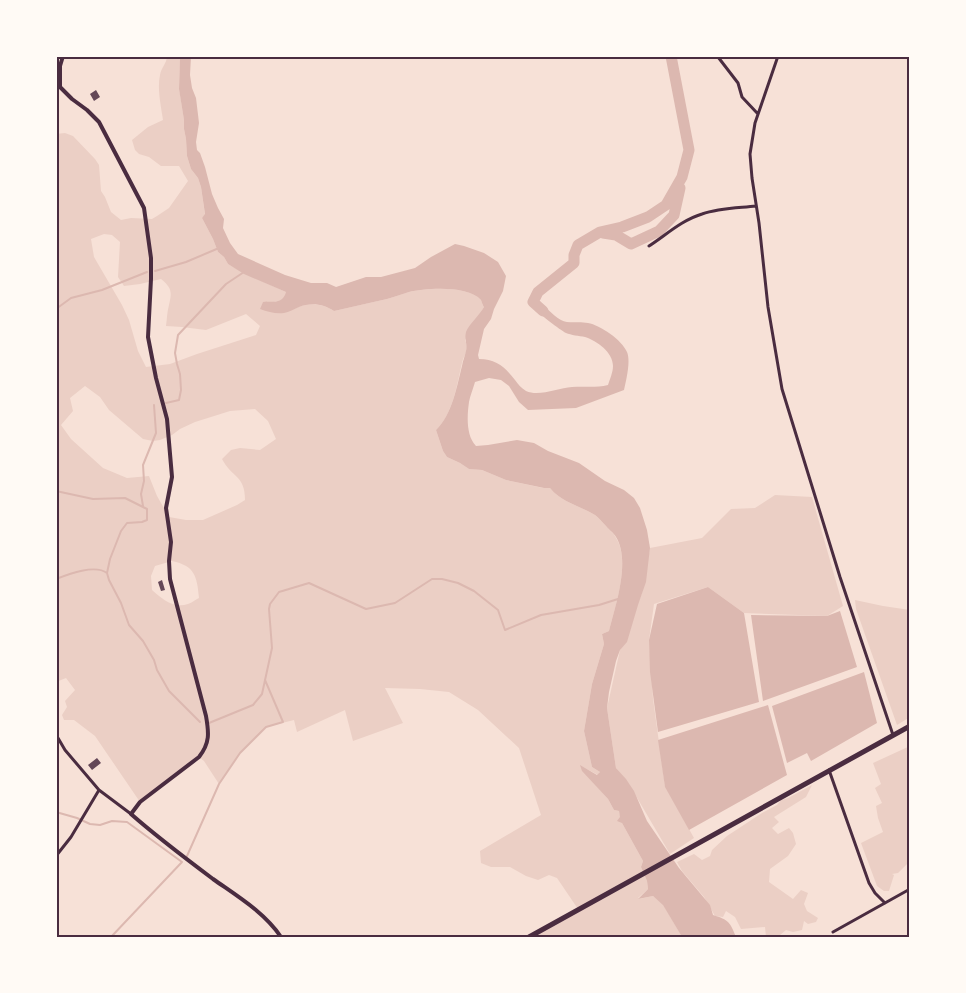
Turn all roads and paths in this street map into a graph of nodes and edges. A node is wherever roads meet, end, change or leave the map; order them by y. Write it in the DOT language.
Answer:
graph roads {
  1 [pos="63,56"];
  2 [pos="778,56"];
  3 [pos="718,57"];
  4 [pos="758,114"];
  5 [pos="756,206"];
  6 [pos="649,246"];
  7 [pos="910,726"];
  8 [pos="893,735"];
  9 [pos="58,738"];
  10 [pos="829,770"];
  11 [pos="99,790"];
  12 [pos="131,814"];
  13 [pos="56,856"];
  14 [pos="910,888"];
  15 [pos="884,903"];
  16 [pos="834,932"];
  17 [pos="281,937"];
  18 [pos="529,937"];
  1 -- 12 [label="street"];
  2 -- 4 [label="street"];
  3 -- 4 [label="street"];
  4 -- 5 [label="street"];
  5 -- 6 [label="street"];
  5 -- 8 [label="street"];
  7 -- 8 [label="highway"];
  8 -- 10 [label="highway"];
  9 -- 11 [label="street"];
  10 -- 15 [label="street"];
  10 -- 18 [label="highway"];
  11 -- 12 [label="street"];
  11 -- 13 [label="street"];
  12 -- 17 [label="street"];
  14 -- 15 [label="street"];
  15 -- 16 [label="street"];
}
